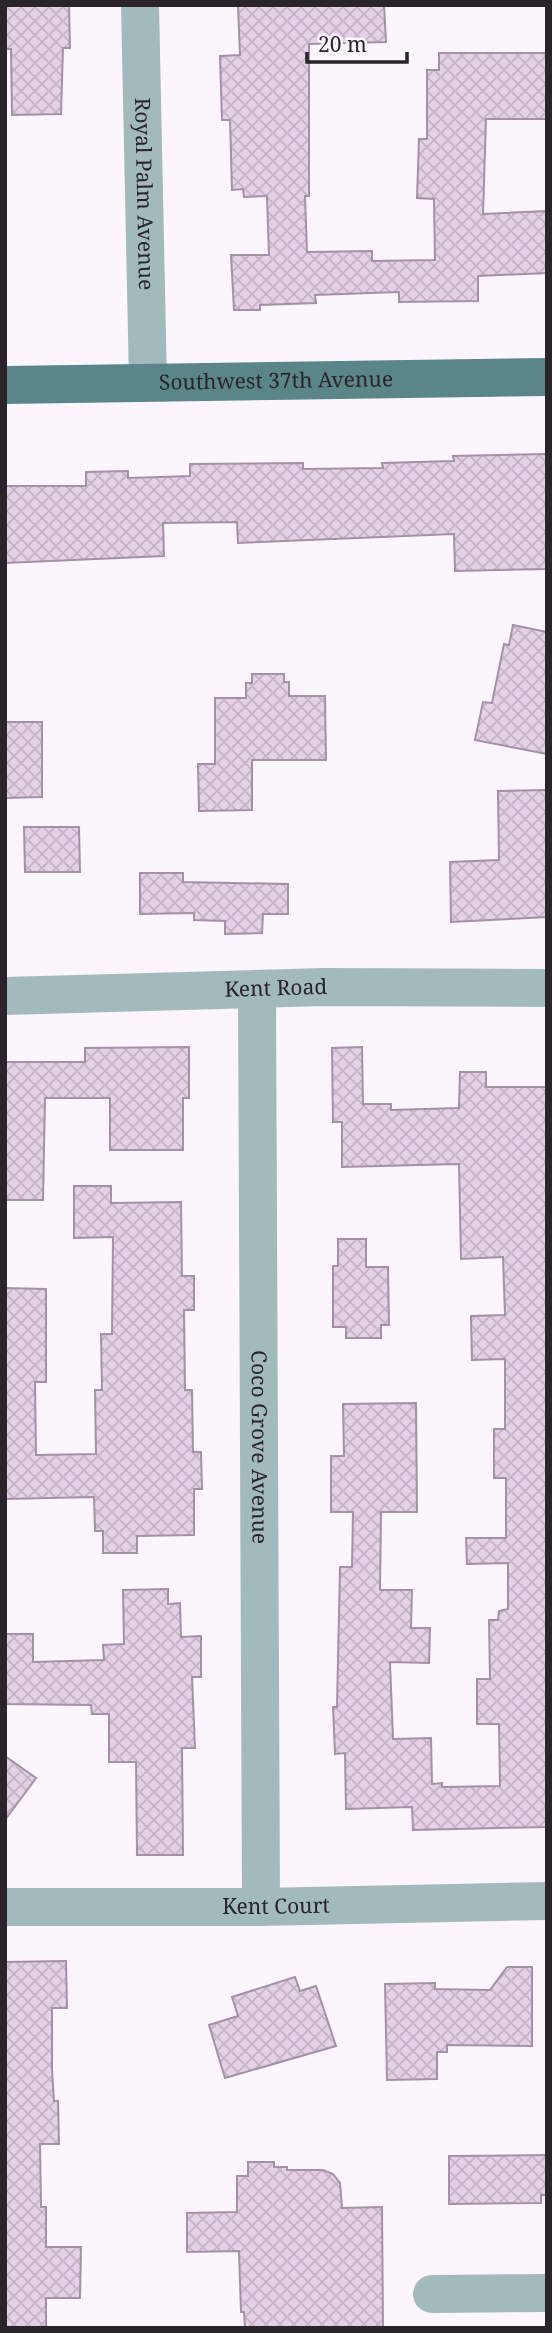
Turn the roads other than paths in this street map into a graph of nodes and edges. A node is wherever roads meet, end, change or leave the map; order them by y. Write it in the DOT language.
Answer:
graph roads {
  1 [pos="140,5"];
  2 [pos="547,377"];
  3 [pos="148,382"];
  4 [pos="5,385"];
  5 [pos="547,988"];
  6 [pos="257,989"];
  7 [pos="5,996"];
  8 [pos="547,1901"];
  9 [pos="5,1907"];
  10 [pos="261,1908"];
  11 [pos="547,2293"];
  12 [pos="432,2294"];
  1 -- 3 [label="street, Royal Palm Avenue"];
  2 -- 3 [label="main road, Southwest 37th Avenue"];
  3 -- 4 [label="main road, Southwest 37th Avenue"];
  5 -- 6 [label="street, Kent Road"];
  6 -- 7 [label="street, Kent Road"];
  6 -- 10 [label="street, Coco Grove Avenue"];
  8 -- 10 [label="street, Kent Court"];
  9 -- 10 [label="street, Kent Court"];
  11 -- 12 [label="street"];
}
